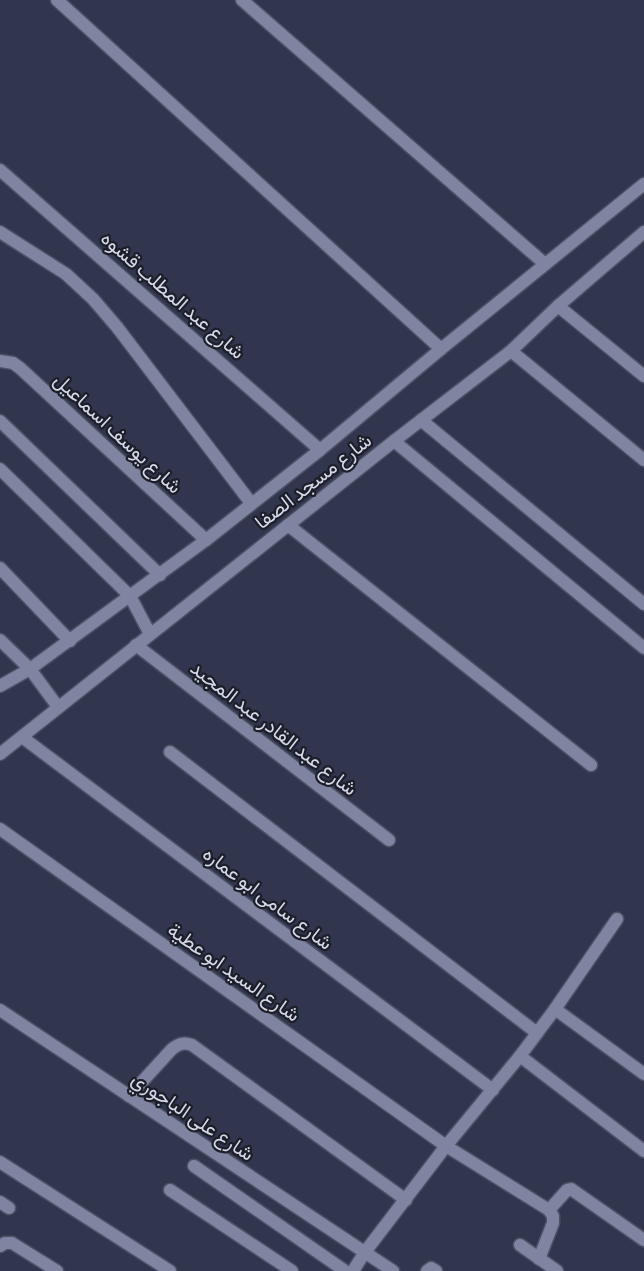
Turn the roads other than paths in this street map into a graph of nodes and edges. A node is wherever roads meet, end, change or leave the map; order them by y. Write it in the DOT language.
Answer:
graph roads {
  1 [pos="57,0"];
  2 [pos="242,0"];
  3 [pos="0,170"];
  4 [pos="644,184"];
  5 [pos="0,232"];
  6 [pos="644,232"];
  7 [pos="546,264"];
  8 [pos="558,306"];
  9 [pos="441,348"];
  10 [pos="510,351"];
  11 [pos="0,361"];
  12 [pos="644,376"];
  13 [pos="0,420"];
  14 [pos="421,420"];
  15 [pos="394,441"];
  16 [pos="320,450"];
  17 [pos="644,460"];
  18 [pos="0,469"];
  19 [pos="251,503"];
  20 [pos="288,525"];
  21 [pos="206,540"];
  22 [pos="0,568"];
  23 [pos="160,574"];
  24 [pos="130,596"];
  25 [pos="644,604"];
  26 [pos="150,634"];
  27 [pos="0,640"];
  28 [pos="70,640"];
  29 [pos="136,646"];
  30 [pos="644,648"];
  31 [pos="30,669"];
  32 [pos="0,686"];
  33 [pos="58,707"];
  34 [pos="22,737"];
  35 [pos="170,752"];
  36 [pos="0,754"];
  37 [pos="591,764"];
  38 [pos="0,829"];
  39 [pos="389,840"];
  40 [pos="617,919"];
  41 [pos="556,1009"];
  42 [pos="0,1010"];
  43 [pos="538,1033"];
  44 [pos="520,1056"];
  45 [pos="644,1074"];
  46 [pos="493,1090"];
  47 [pos="129,1096"];
  48 [pos="642,1144"];
  49 [pos="446,1146"];
  50 [pos="0,1162"];
  51 [pos="194,1166"];
  52 [pos="170,1190"];
  53 [pos="406,1200"];
  54 [pos="549,1210"];
  55 [pos="644,1240"];
  56 [pos="520,1245"];
  57 [pos="0,1246"];
  58 [pos="365,1252"];
  59 [pos="539,1259"];
  60 [pos="57,1271"];
  61 [pos="170,1271"];
  62 [pos="292,1271"];
  63 [pos="345,1271"];
  64 [pos="353,1271"];
  65 [pos="393,1271"];
  66 [pos="427,1271"];
  67 [pos="436,1271"];
  68 [pos="557,1271"];
  1 -- 9 [label="street"];
  2 -- 7 [label="street"];
  3 -- 16 [label="street, شارع عبد المطلب قشوه"];
  4 -- 7 [label="street, شارع مسجد الصفا"];
  5 -- 19 [label="street"];
  6 -- 8 [label="street, شارع مسجد الصفا"];
  7 -- 9 [label="street, شارع مسجد الصفا"];
  8 -- 10 [label="street, شارع مسجد الصفا"];
  8 -- 12 [label="street"];
  9 -- 16 [label="street, شارع مسجد الصفا"];
  10 -- 14 [label="street, شارع مسجد الصفا"];
  10 -- 17 [label="street"];
  11 -- 21 [label="street, شارع يوسف اسماعيل"];
  13 -- 23 [label="street"];
  14 -- 15 [label="street, شارع مسجد الصفا"];
  14 -- 25 [label="street"];
  15 -- 20 [label="street, شارع مسجد الصفا"];
  15 -- 30 [label="street"];
  16 -- 19 [label="street, شارع مسجد الصفا"];
  18 -- 24 [label="street"];
  19 -- 21 [label="street, شارع مسجد الصفا"];
  20 -- 26 [label="street, شارع مسجد الصفا"];
  20 -- 37 [label="street"];
  21 -- 23 [label="street, شارع مسجد الصفا"];
  22 -- 28 [label="street"];
  23 -- 24 [label="street, شارع مسجد الصفا"];
  24 -- 26 [label="street"];
  24 -- 28 [label="street, شارع مسجد الصفا"];
  26 -- 29 [label="street, شارع مسجد الصفا"];
  27 -- 31 [label="street"];
  28 -- 31 [label="street, شارع مسجد الصفا"];
  29 -- 33 [label="street, شارع مسجد الصفا"];
  29 -- 39 [label="street, شارع عبد القادر عبد المجيد"];
  31 -- 32 [label="street, شارع مسجد الصفا"];
  31 -- 33 [label="street"];
  33 -- 34 [label="street, شارع مسجد الصفا"];
  34 -- 36 [label="street, شارع مسجد الصفا"];
  34 -- 46 [label="street, شارع سامى ابو عماره"];
  35 -- 43 [label="street"];
  38 -- 49 [label="street, شارع السيد ابو عطية"];
  40 -- 41 [label="street"];
  41 -- 43 [label="street"];
  41 -- 45 [label="street"];
  42 -- 47 [label="street, شارع على الباجوري"];
  43 -- 44 [label="street"];
  44 -- 46 [label="street"];
  44 -- 48 [label="street"];
  46 -- 49 [label="street"];
  47 -- 53 [label="street"];
  47 -- 58 [label="street, شارع على الباجوري"];
  49 -- 53 [label="street"];
  49 -- 54 [label="street, شارع السيد ابو عطية"];
  50 -- 61 [label="street"];
  51 -- 63 [label="street"];
  52 -- 62 [label="street"];
  53 -- 58 [label="street"];
  54 -- 55 [label="street"];
  54 -- 59 [label="street"];
  56 -- 59 [label="street"];
  57 -- 60 [label="street"];
  58 -- 64 [label="street"];
  58 -- 65 [label="street, شارع على الباجوري"];
  59 -- 68 [label="street"];
  66 -- 67 [label="street"];
}
